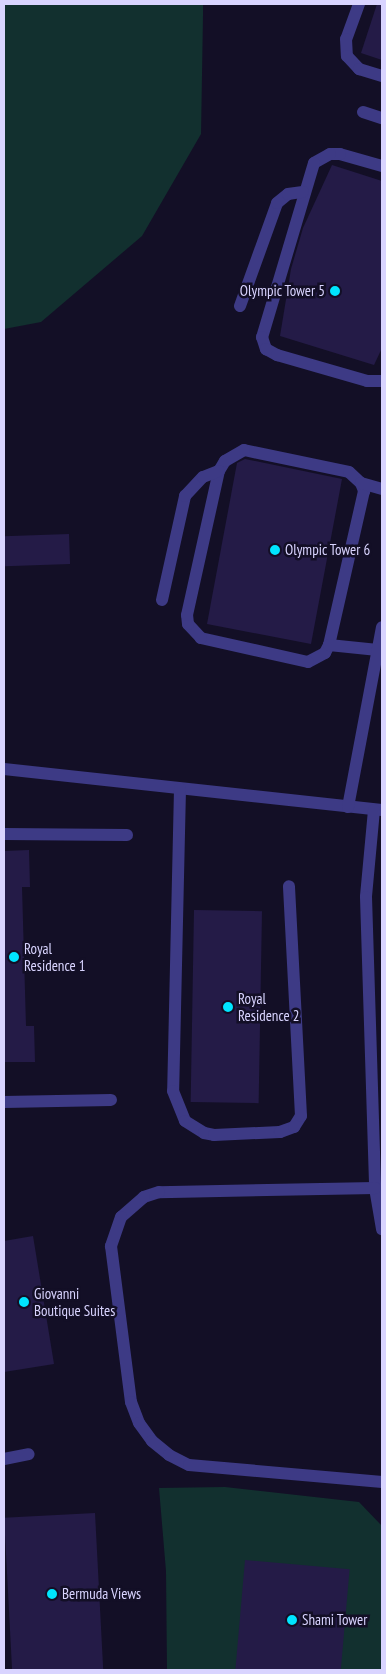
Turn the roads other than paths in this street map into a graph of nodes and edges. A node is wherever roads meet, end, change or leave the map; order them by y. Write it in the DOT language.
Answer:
graph roads {
  1 [pos="359,4"];
  2 [pos="382,76"];
  3 [pos="363,112"];
  4 [pos="382,118"];
  5 [pos="382,166"];
  6 [pos="303,192"];
  7 [pos="240,306"];
  8 [pos="382,381"];
  9 [pos="219,471"];
  10 [pos="361,483"];
  11 [pos="382,489"];
  12 [pos="162,600"];
  13 [pos="382,627"];
  14 [pos="329,646"];
  15 [pos="378,650"];
  16 [pos="4,769"];
  17 [pos="180,789"];
  18 [pos="348,807"];
  19 [pos="378,810"];
  20 [pos="4,834"];
  21 [pos="127,835"];
  22 [pos="290,886"];
  23 [pos="111,1100"];
  24 [pos="4,1102"];
  25 [pos="375,1188"];
  26 [pos="382,1229"];
  27 [pos="29,1454"];
  28 [pos="4,1459"];
  29 [pos="382,1482"];
  1 -- 2 [label="street"];
  3 -- 4 [label="street"];
  5 -- 6 [label="street"];
  6 -- 7 [label="street"];
  6 -- 8 [label="street"];
  9 -- 10 [label="street"];
  9 -- 12 [label="street"];
  9 -- 14 [label="street"];
  10 -- 11 [label="street"];
  10 -- 14 [label="street"];
  13 -- 15 [label="street"];
  14 -- 15 [label="street"];
  15 -- 18 [label="street"];
  16 -- 17 [label="street"];
  17 -- 18 [label="street"];
  17 -- 22 [label="street"];
  18 -- 19 [label="street"];
  19 -- 25 [label="street"];
  20 -- 21 [label="street"];
  23 -- 24 [label="street"];
  25 -- 26 [label="street"];
  25 -- 29 [label="street"];
  27 -- 28 [label="street"];
}
